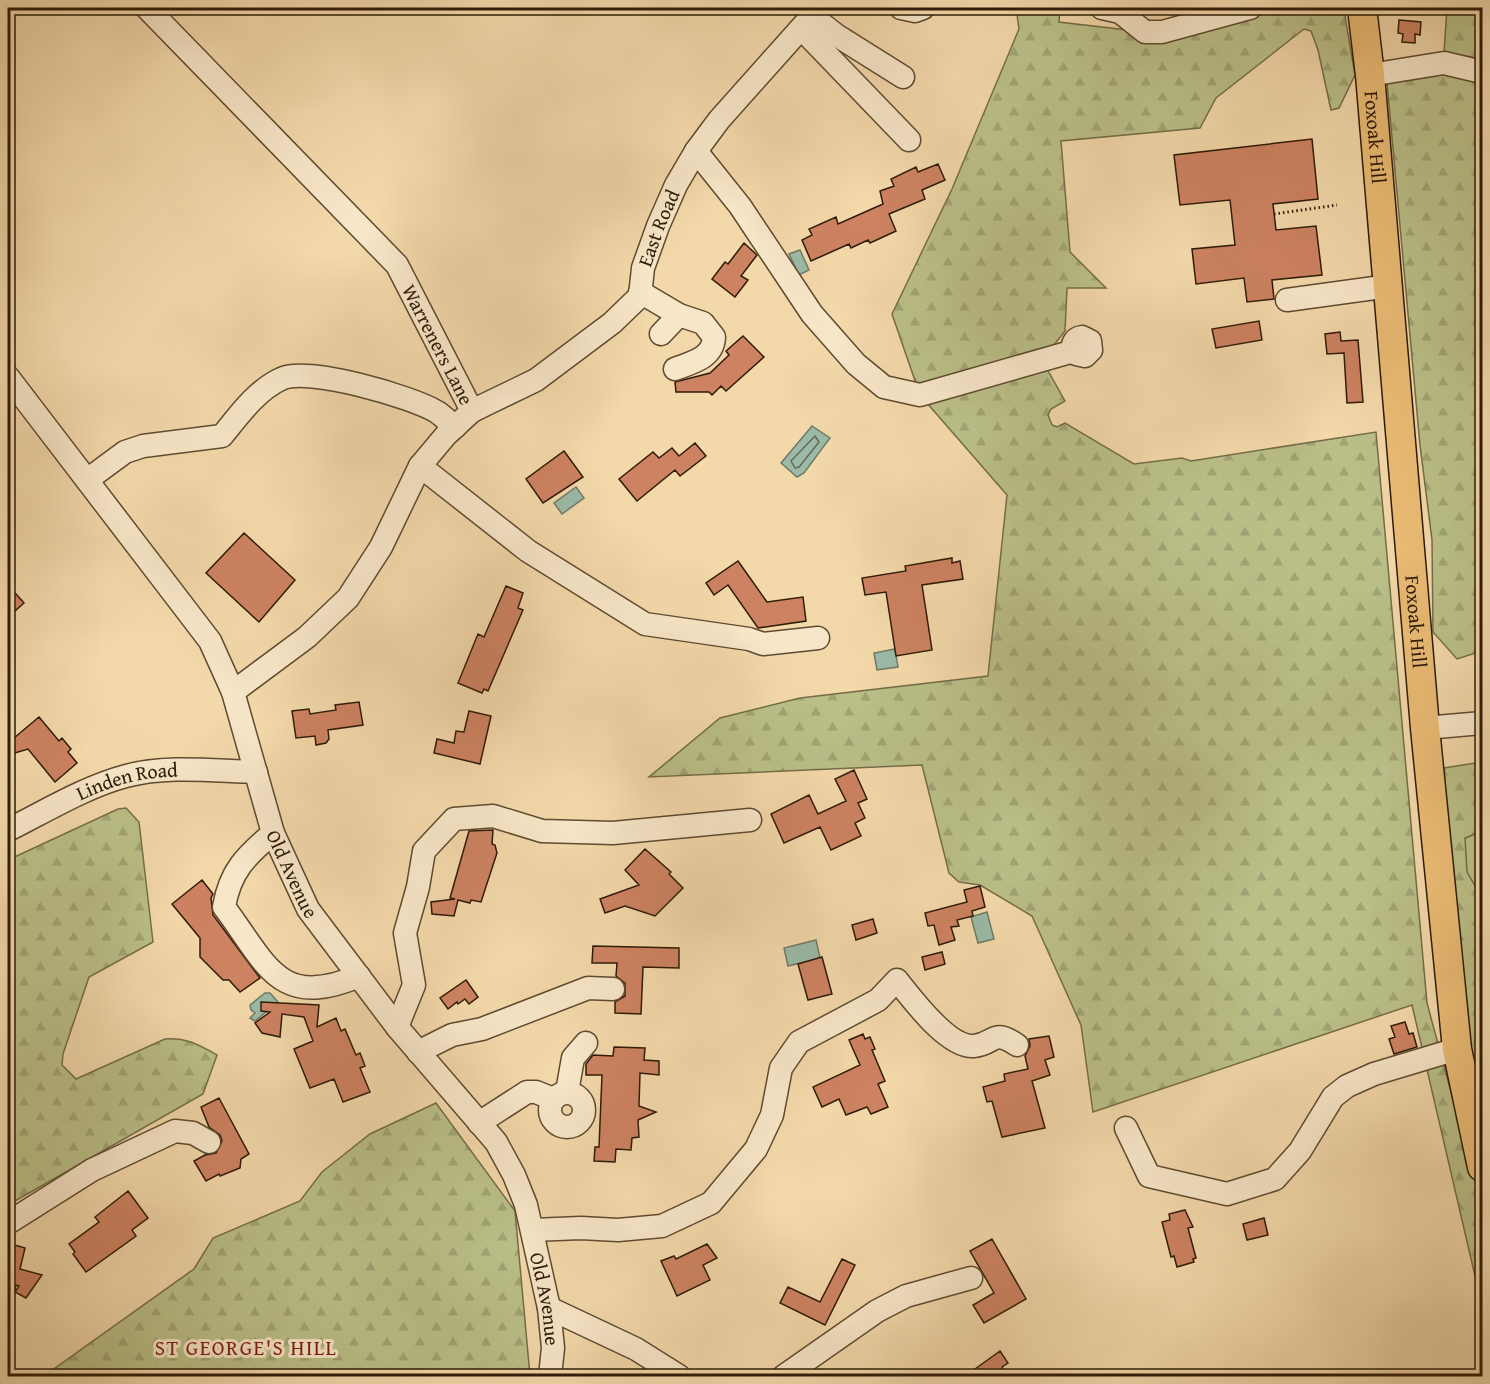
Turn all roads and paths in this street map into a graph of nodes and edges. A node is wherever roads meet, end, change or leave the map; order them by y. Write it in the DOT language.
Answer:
graph roads {
  1 [pos="147,8"];
  2 [pos="900,8"];
  3 [pos="923,8"];
  4 [pos="1102,8"];
  5 [pos="1250,8"];
  6 [pos="1362,8"];
  7 [pos="811,18"];
  8 [pos="1482,72"];
  9 [pos="1370,75"];
  10 [pos="903,77"];
  11 [pos="909,140"];
  12 [pos="696,151"];
  13 [pos="1337,205"];
  14 [pos="1274,214"];
  15 [pos="1389,286"];
  16 [pos="640,292"];
  17 [pos="1287,300"];
  18 [pos="679,315"];
  19 [pos="661,334"];
  20 [pos="1072,350"];
  21 [pos="675,369"];
  22 [pos="8,377"];
  23 [pos="472,411"];
  24 [pos="455,427"];
  25 [pos="420,466"];
  26 [pos="87,480"];
  27 [pos="818,638"];
  28 [pos="233,692"];
  29 [pos="1482,723"];
  30 [pos="1425,728"];
  31 [pos="256,772"];
  32 [pos="750,820"];
  33 [pos="8,830"];
  34 [pos="273,833"];
  35 [pos="359,976"];
  36 [pos="613,989"];
  37 [pos="397,1027"];
  38 [pos="585,1043"];
  39 [pos="1017,1045"];
  40 [pos="1457,1049"];
  41 [pos="418,1052"];
  42 [pos="479,1123"];
  43 [pos="1126,1128"];
  44 [pos="209,1142"];
  45 [pos="1482,1167"];
  46 [pos="8,1223"];
  47 [pos="532,1230"];
  48 [pos="971,1278"];
  49 [pos="549,1308"];
  50 [pos="550,1377"];
  51 [pos="679,1377"];
  52 [pos="784,1377"];
  1 -- 23 [label="street, Warreners Lane"];
  2 -- 3 [label="street"];
  4 -- 5 [label="street"];
  6 -- 9 [label="main road, Foxoak Hill"];
  7 -- 10 [label="street"];
  7 -- 11 [label="street"];
  7 -- 12 [label="street, East Road"];
  8 -- 9 [label="street"];
  9 -- 15 [label="main road, Foxoak Hill"];
  12 -- 16 [label="street, East Road"];
  12 -- 20 [label="street"];
  13 -- 14 [label="path"];
  15 -- 17 [label="street"];
  15 -- 30 [label="main road, Foxoak Hill"];
  16 -- 18 [label="street"];
  16 -- 23 [label="street, East Road"];
  18 -- 19 [label="street"];
  18 -- 21 [label="street"];
  22 -- 26 [label="street, Old Avenue"];
  23 -- 24 [label="street, Warreners Lane"];
  24 -- 25 [label="street, Warreners Lane"];
  24 -- 26 [label="street"];
  25 -- 27 [label="street"];
  25 -- 28 [label="street, Warreners Lane"];
  26 -- 28 [label="street, Old Avenue"];
  28 -- 31 [label="street, Old Avenue"];
  29 -- 30 [label="street"];
  30 -- 40 [label="main road, Foxoak Hill"];
  31 -- 33 [label="street, Linden Road"];
  31 -- 34 [label="street, Old Avenue"];
  32 -- 37 [label="street"];
  34 -- 35 [label="street, Old Avenue"];
  34 -- 35 [label="street"];
  35 -- 37 [label="street, Old Avenue"];
  36 -- 41 [label="street"];
  37 -- 41 [label="street, Old Avenue"];
  38 -- 42 [label="street"];
  39 -- 47 [label="street"];
  40 -- 43 [label="street"];
  40 -- 45 [label="main road, Foxoak Hill"];
  41 -- 42 [label="street, Old Avenue"];
  42 -- 47 [label="street, Old Avenue"];
  44 -- 46 [label="street"];
  47 -- 49 [label="street, Old Avenue"];
  48 -- 52 [label="street"];
  49 -- 50 [label="street, Old Avenue"];
  49 -- 51 [label="street"];
}
